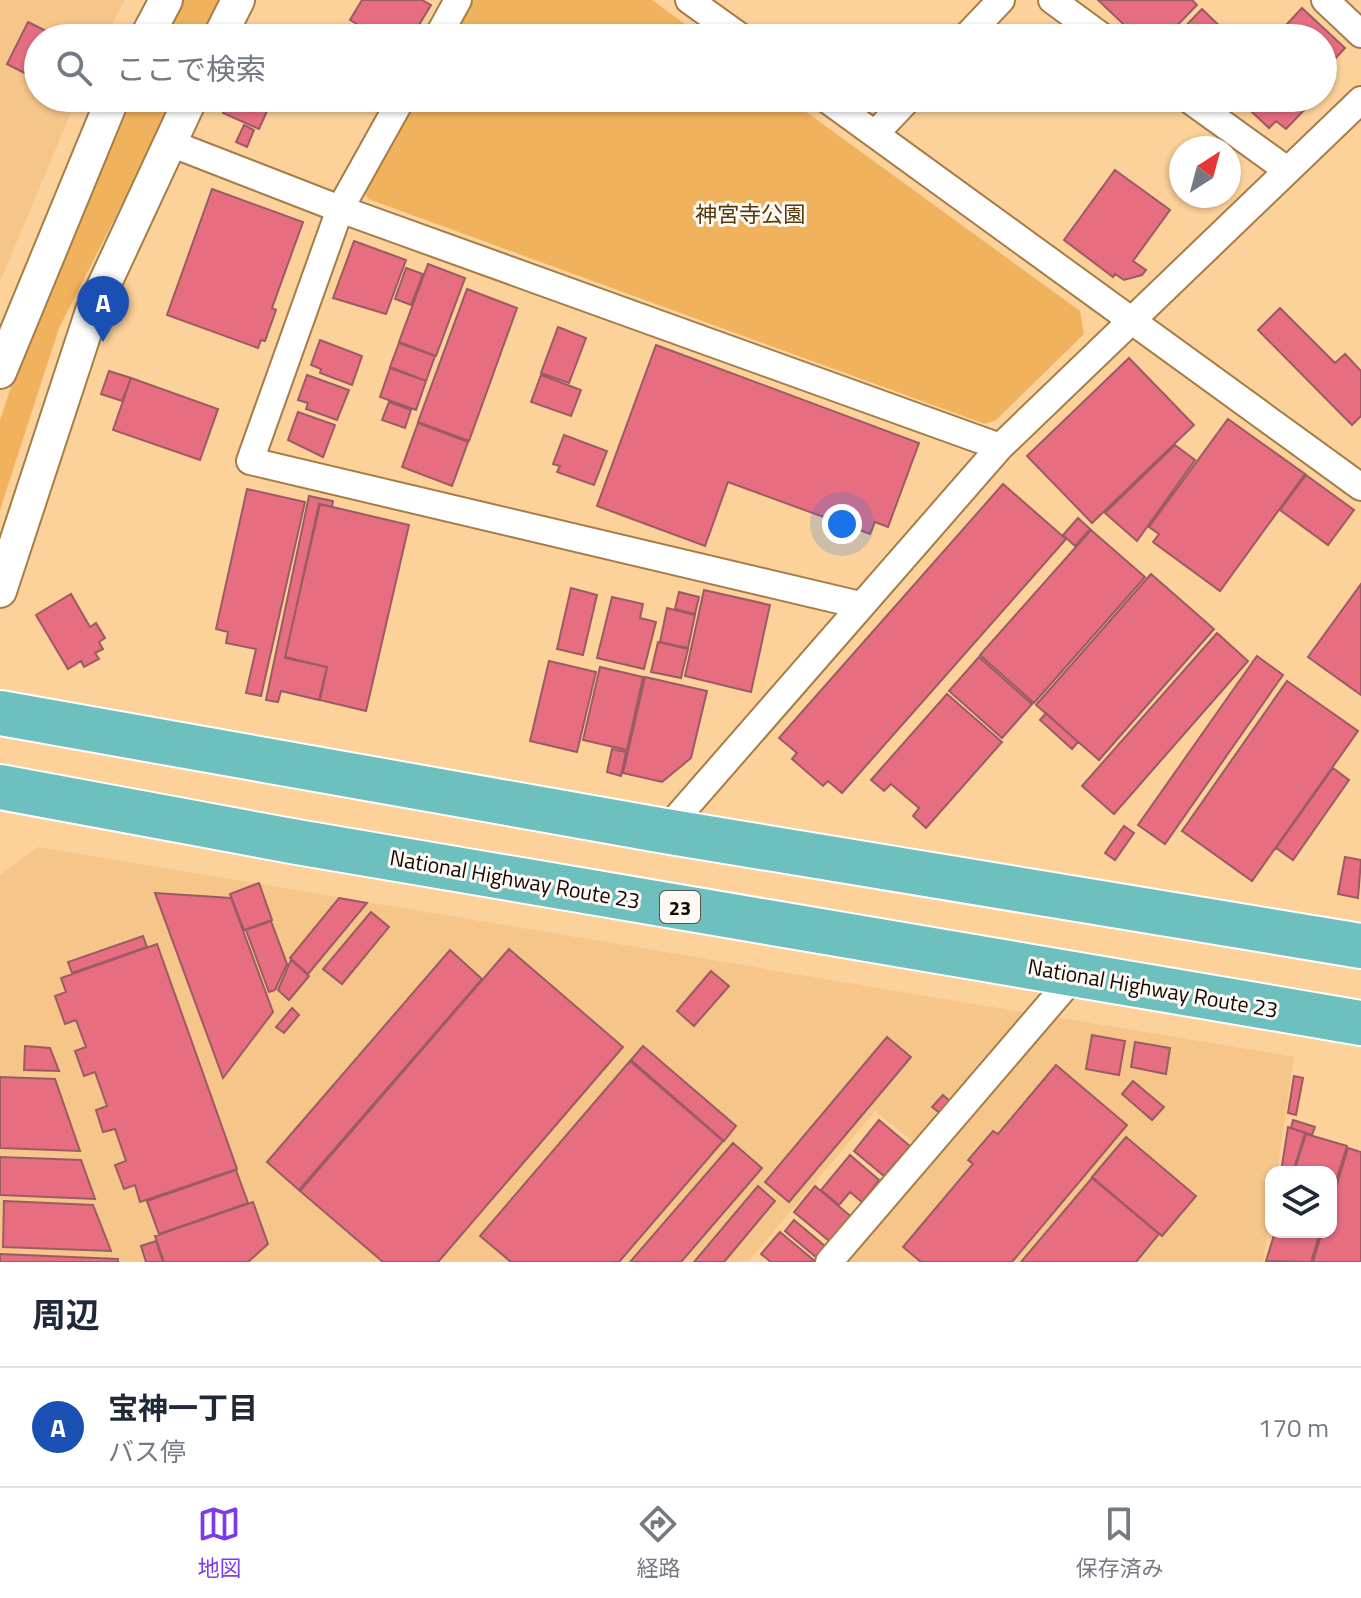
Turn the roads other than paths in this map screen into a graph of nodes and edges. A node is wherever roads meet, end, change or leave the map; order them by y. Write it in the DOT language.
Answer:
graph roads {
  1 [pos="166,0"];
  2 [pos="238,0"];
  3 [pos="458,0"];
  4 [pos="689,0"];
  5 [pos="1001,0"];
  6 [pos="1052,0"];
  7 [pos="1325,0"];
  8 [pos="153,24"];
  9 [pos="226,24"];
  10 [pos="445,24"];
  11 [pos="722,24"];
  12 [pos="978,24"];
  13 [pos="1085,24"];
  14 [pos="1361,34"];
  15 [pos="1361,100"];
  16 [pos="107,112"];
  17 [pos="184,112"];
  18 [pos="394,112"];
  19 [pos="844,112"];
  20 [pos="896,112"];
  21 [pos="1206,112"];
  22 [pos="875,134"];
  23 [pos="170,143"];
  24 [pos="1287,170"];
  25 [pos="340,209"];
  26 [pos="1131,319"];
  27 [pos="0,372"];
  28 [pos="1000,447"];
  29 [pos="1361,487"];
  30 [pos="0,591"];
  31 [pos="860,605"];
  32 [pos="0,713"];
  33 [pos="0,787"];
  34 [pos="665,831"];
  35 [pos="1361,946"];
  36 [pos="1075,975"];
  37 [pos="1361,1023"];
  38 [pos="829,1262"];
  1 -- 8 [label="street"];
  2 -- 9 [label="street"];
  3 -- 10 [label="street"];
  4 -- 11 [label="street"];
  5 -- 12 [label="street"];
  6 -- 13 [label="street"];
  7 -- 14 [label="street"];
  15 -- 24 [label="street"];
  16 -- 27 [label="street"];
  17 -- 23 [label="street"];
  18 -- 25 [label="street"];
  19 -- 22 [label="street"];
  20 -- 22 [label="street"];
  21 -- 24 [label="street"];
  22 -- 26 [label="street"];
  23 -- 25 [label="street"];
  23 -- 30 [label="street"];
  24 -- 26 [label="street"];
  25 -- 28 [label="street"];
  25 -- 31 [label="street"];
  26 -- 28 [label="street"];
  26 -- 29 [label="street"];
  28 -- 31 [label="street"];
  31 -- 34 [label="street"];
  32 -- 34 [label="highway"];
  33 -- 36 [label="highway, National Highway Route 23 / 23"];
  34 -- 35 [label="highway"];
  36 -- 37 [label="highway, National Highway Route 23 / 23"];
  36 -- 38 [label="street"];
}
